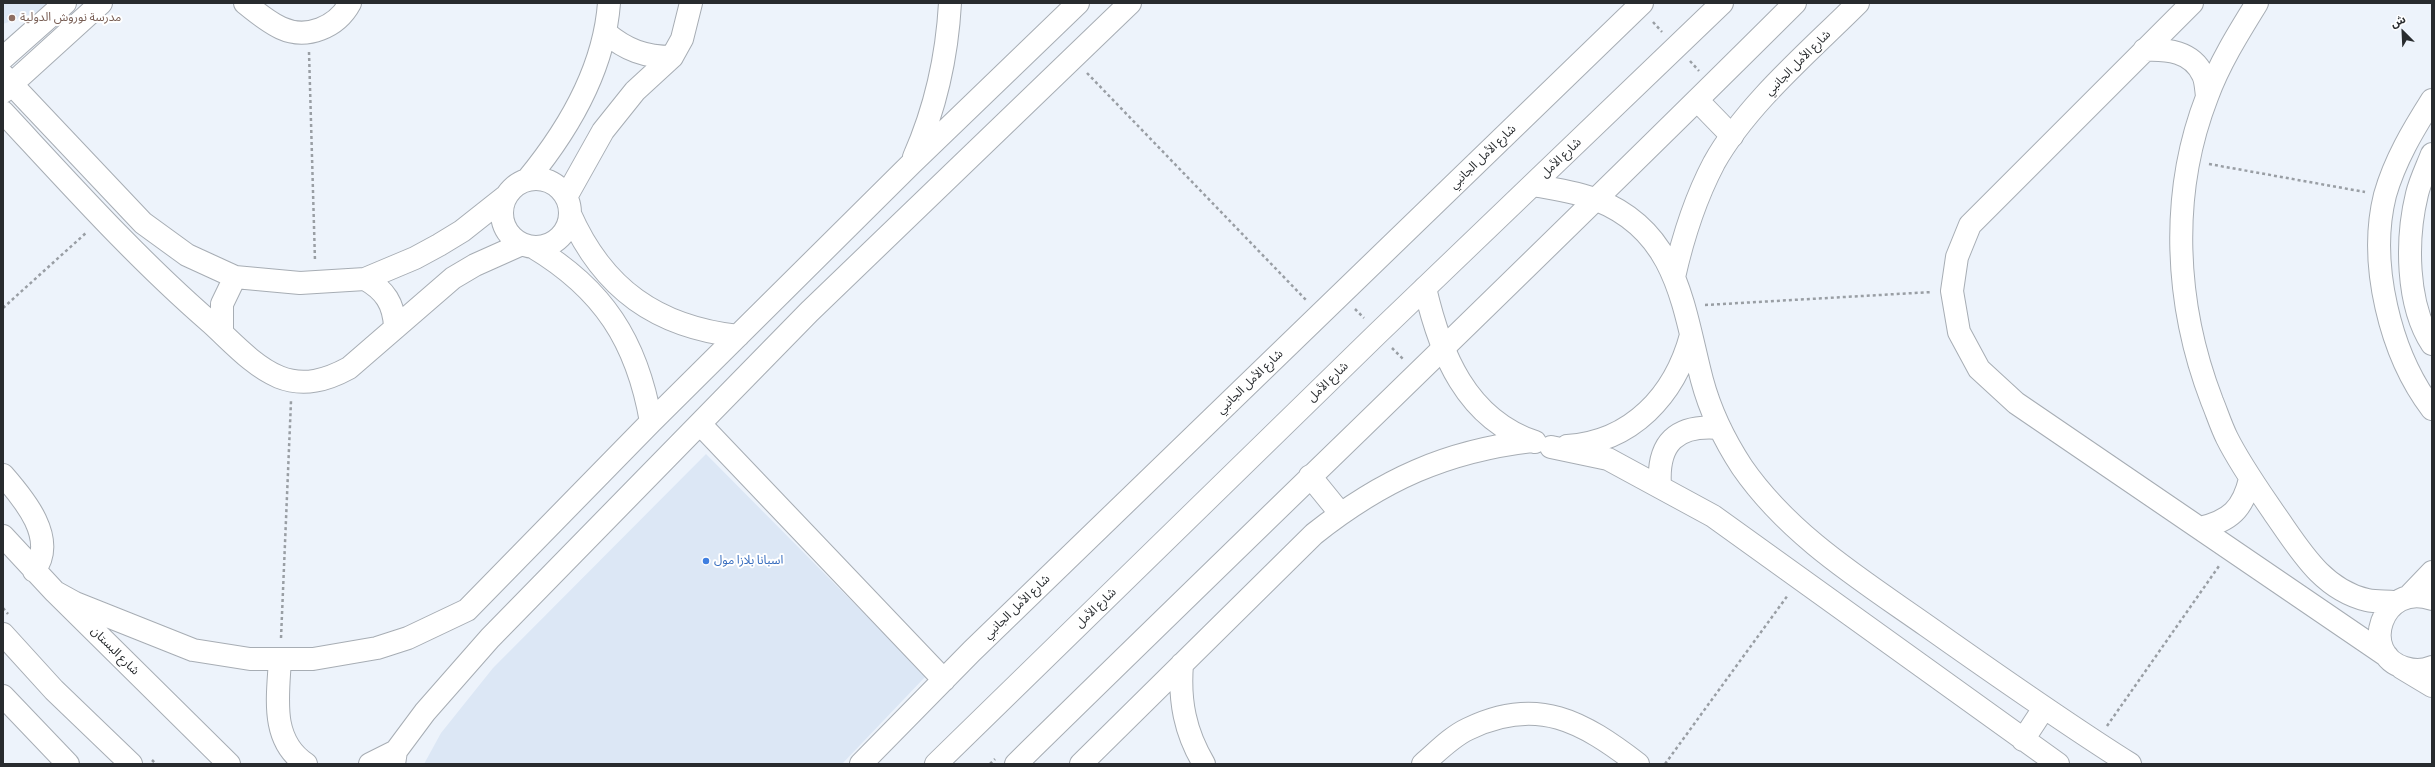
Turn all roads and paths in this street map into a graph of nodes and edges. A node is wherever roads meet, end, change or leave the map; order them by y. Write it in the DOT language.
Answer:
graph roads {
  1 [pos="65,3"];
  2 [pos="245,3"];
  3 [pos="350,3"];
  4 [pos="609,3"];
  5 [pos="691,3"];
  6 [pos="950,3"];
  7 [pos="1078,3"];
  8 [pos="1130,3"];
  9 [pos="1642,3"];
  10 [pos="1722,3"];
  11 [pos="1795,3"];
  12 [pos="1858,3"];
  13 [pos="2192,3"];
  14 [pos="2257,3"];
  15 [pos="94,5"];
  16 [pos="309,32"];
  17 [pos="606,32"];
  18 [pos="2144,50"];
  19 [pos="672,57"];
  20 [pos="3,58"];
  21 [pos="1073,58"];
  22 [pos="6,84"];
  23 [pos="2207,96"];
  24 [pos="1697,100"];
  25 [pos="2432,100"];
  26 [pos="3,112"];
  27 [pos="1732,136"];
  28 [pos="2432,154"];
  29 [pos="2188,160"];
  30 [pos="911,164"];
  31 [pos="527,180"];
  32 [pos="1533,185"];
  33 [pos="2385,196"];
  34 [pos="505,197"];
  35 [pos="1596,200"];
  36 [pos="568,205"];
  37 [pos="103,218"];
  38 [pos="528,246"];
  39 [pos="235,277"];
  40 [pos="1674,277"];
  41 [pos="365,279"];
  42 [pos="316,283"];
  43 [pos="1425,288"];
  44 [pos="1952,291"];
  45 [pos="1685,306"];
  46 [pos="3,308"];
  47 [pos="1320,314"];
  48 [pos="395,327"];
  49 [pos="222,333"];
  50 [pos="1692,334"];
  51 [pos="738,336"];
  52 [pos="1397,342"];
  53 [pos="2432,344"];
  54 [pos="1443,348"];
  55 [pos="1386,352"];
  56 [pos="292,381"];
  57 [pos="2432,409"];
  58 [pos="651,422"];
  59 [pos="700,424"];
  60 [pos="1720,428"];
  61 [pos="1541,444"];
  62 [pos="3,475"];
  63 [pos="1310,476"];
  64 [pos="2250,479"];
  65 [pos="1660,486"];
  66 [pos="1340,513"];
  67 [pos="2200,528"];
  68 [pos="3,536"];
  69 [pos="2231,549"];
  70 [pos="34,571"];
  71 [pos="2432,572"];
  72 [pos="1799,580"];
  73 [pos="55,592"];
  74 [pos="2402,599"];
  75 [pos="2432,599"];
  76 [pos="3,634"];
  77 [pos="280,659"];
  78 [pos="2392,661"];
  79 [pos="1182,664"];
  80 [pos="2432,667"];
  81 [pos="944,680"];
  82 [pos="2432,686"];
  83 [pos="3,696"];
  84 [pos="2044,708"];
  85 [pos="2023,740"];
  86 [pos="2095,742"];
  87 [pos="1446,754"];
  88 [pos="395,758"];
  89 [pos="996,758"];
  90 [pos="68,764"];
  91 [pos="131,764"];
  92 [pos="229,764"];
  93 [pos="306,764"];
  94 [pos="370,764"];
  95 [pos="861,764"];
  96 [pos="936,764"];
  97 [pos="990,764"];
  98 [pos="1016,764"];
  99 [pos="1081,764"];
  100 [pos="1204,764"];
  101 [pos="1423,764"];
  102 [pos="1638,764"];
  103 [pos="1665,764"];
  104 [pos="2058,764"];
  105 [pos="2130,764"];
  1 -- 20 [label="street"];
  2 -- 16 [label="street"];
  3 -- 16 [label="street"];
  4 -- 17 [label="street"];
  5 -- 19 [label="street"];
  6 -- 30 [label="street"];
  7 -- 30 [label="street"];
  8 -- 21 [label="street"];
  9 -- 47 [label="street, شارع الأمل الجانبي"];
  10 -- 32 [label="street, شارع الأمل"];
  11 -- 24 [label="street"];
  12 -- 27 [label="street, شارع الأمل الجانبي"];
  13 -- 18 [label="street"];
  14 -- 23 [label="street"];
  15 -- 22 [label="street"];
  16 -- 42 [label="path"];
  17 -- 19 [label="street"];
  17 -- 31 [label="street"];
  18 -- 23 [label="street"];
  18 -- 44 [label="street"];
  19 -- 36 [label="street"];
  21 -- 47 [label="path"];
  21 -- 59 [label="street"];
  22 -- 39 [label="street"];
  23 -- 29 [label="street"];
  24 -- 27 [label="street"];
  24 -- 35 [label="street"];
  25 -- 33 [label="street"];
  26 -- 37 [label="street"];
  27 -- 40 [label="street, شارع الأمل الجانبي"];
  28 -- 53 [label="street"];
  29 -- 33 [label="path"];
  29 -- 64 [label="street"];
  30 -- 51 [label="street"];
  31 -- 34 [label="street"];
  31 -- 36 [label="street"];
  32 -- 35 [label="street"];
  32 -- 43 [label="street, شارع الأمل"];
  33 -- 57 [label="street"];
  34 -- 38 [label="street"];
  34 -- 41 [label="street"];
  35 -- 40 [label="street"];
  35 -- 54 [label="street"];
  36 -- 38 [label="street"];
  36 -- 51 [label="street"];
  37 -- 46 [label="path"];
  37 -- 49 [label="street"];
  38 -- 48 [label="street"];
  38 -- 58 [label="street"];
  39 -- 42 [label="street"];
  39 -- 49 [label="street"];
  40 -- 45 [label="street"];
  41 -- 42 [label="street"];
  41 -- 48 [label="street"];
  43 -- 54 [label="street"];
  43 -- 96 [label="street, شارع الأمل"];
  44 -- 45 [label="path"];
  44 -- 67 [label="street"];
  45 -- 50 [label="street"];
  47 -- 81 [label="street, شارع الأمل الجانبي"];
  48 -- 56 [label="street"];
  49 -- 56 [label="street"];
  50 -- 60 [label="street"];
  50 -- 61 [label="street"];
  51 -- 58 [label="street"];
  52 -- 55 [label="path"];
  54 -- 61 [label="street"];
  54 -- 63 [label="street"];
  56 -- 77 [label="path"];
  58 -- 77 [label="street"];
  59 -- 81 [label="street"];
  59 -- 88 [label="street"];
  60 -- 65 [label="street"];
  60 -- 84 [label="street"];
  61 -- 65 [label="street"];
  61 -- 66 [label="street"];
  62 -- 70 [label="street"];
  63 -- 66 [label="street"];
  63 -- 98 [label="street"];
  64 -- 67 [label="street"];
  64 -- 74 [label="street"];
  65 -- 72 [label="street"];
  66 -- 79 [label="street"];
  67 -- 69 [label="street"];
  68 -- 70 [label="street, شارع البستان"];
  69 -- 78 [label="street"];
  69 -- 86 [label="path"];
  70 -- 73 [label="street, شارع البستان"];
  71 -- 74 [label="street"];
  72 -- 85 [label="street"];
  72 -- 103 [label="path"];
  73 -- 77 [label="street"];
  73 -- 92 [label="street, شارع البستان"];
  74 -- 75 [label="street"];
  74 -- 78 [label="street"];
  76 -- 91 [label="street"];
  77 -- 93 [label="street"];
  78 -- 80 [label="street"];
  78 -- 82 [label="street"];
  79 -- 99 [label="street"];
  79 -- 100 [label="street"];
  81 -- 95 [label="street, شارع الأمل الجانبي"];
  83 -- 90 [label="street"];
  84 -- 85 [label="street"];
  84 -- 86 [label="street"];
  85 -- 104 [label="street"];
  86 -- 105 [label="street"];
  87 -- 101 [label="street"];
  87 -- 102 [label="street"];
  88 -- 94 [label="street"];
  89 -- 97 [label="path"];
}
